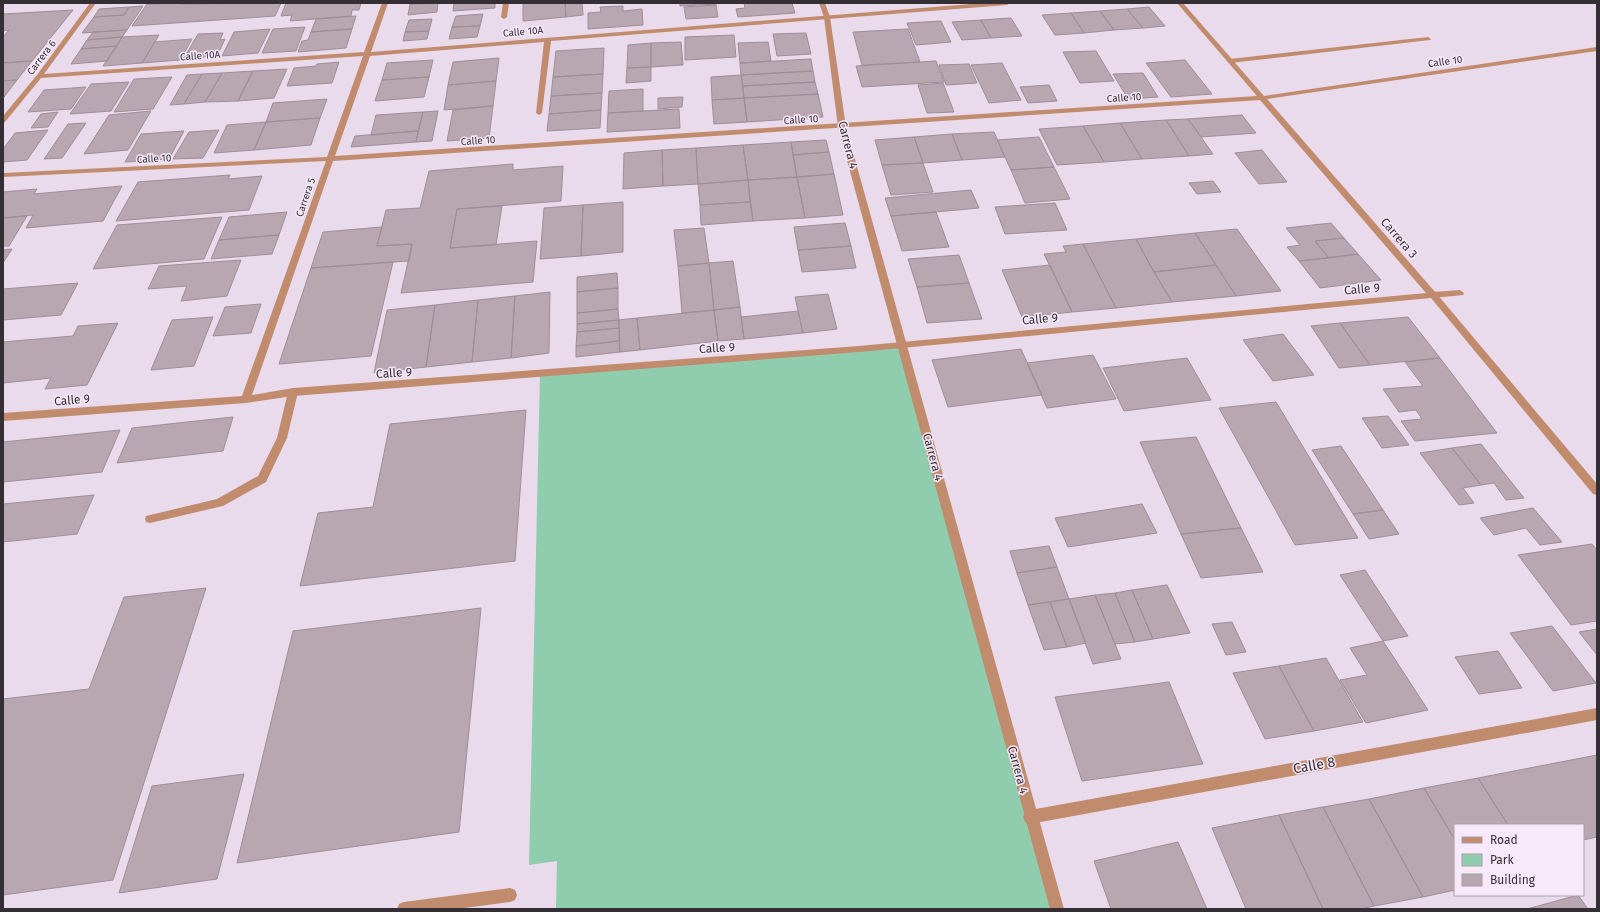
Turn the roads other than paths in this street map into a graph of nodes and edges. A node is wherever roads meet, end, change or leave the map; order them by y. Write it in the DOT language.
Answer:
graph roads {
  1 [pos="93,3"];
  2 [pos="385,3"];
  3 [pos="506,3"];
  4 [pos="822,3"];
  5 [pos="1007,3"];
  6 [pos="1180,3"];
  7 [pos="504,17"];
  8 [pos="827,17"];
  9 [pos="548,39"];
  10 [pos="1428,39"];
  11 [pos="1597,49"];
  12 [pos="367,54"];
  13 [pos="1230,61"];
  14 [pos="39,76"];
  15 [pos="1261,98"];
  16 [pos="539,113"];
  17 [pos="3,121"];
  18 [pos="842,127"];
  19 [pos="330,159"];
  20 [pos="3,175"];
  21 [pos="1460,292"];
  22 [pos="1433,295"];
  23 [pos="902,344"];
  24 [pos="293,392"];
  25 [pos="246,399"];
  26 [pos="3,417"];
  27 [pos="1597,491"];
  28 [pos="150,519"];
  29 [pos="1597,714"];
  30 [pos="1030,816"];
  31 [pos="510,895"];
  32 [pos="404,909"];
  33 [pos="1057,909"];
  1 -- 14 [label="street, Carrera 6"];
  2 -- 12 [label="street, Carrera 5"];
  3 -- 7 [label="street"];
  4 -- 8 [label="street, Carrera 4"];
  5 -- 8 [label="street, Calle 10A"];
  6 -- 13 [label="street, Carrera 3"];
  8 -- 9 [label="street, Calle 10A"];
  8 -- 18 [label="street, Carrera 4"];
  9 -- 12 [label="street, Calle 10A"];
  9 -- 16 [label="street"];
  10 -- 13 [label="street"];
  11 -- 15 [label="street, Calle 10"];
  12 -- 14 [label="street, Calle 10A"];
  12 -- 19 [label="street, Carrera 5"];
  13 -- 15 [label="street, Carrera 3"];
  14 -- 17 [label="street, Carrera 6"];
  15 -- 18 [label="street, Calle 10"];
  15 -- 22 [label="street, Carrera 3"];
  18 -- 19 [label="street, Calle 10"];
  18 -- 23 [label="street, Carrera 4"];
  19 -- 20 [label="street, Calle 10"];
  19 -- 25 [label="street, Carrera 5"];
  21 -- 22 [label="street, Calle 9"];
  22 -- 23 [label="street, Calle 9"];
  22 -- 27 [label="street, Carrera 3"];
  23 -- 24 [label="street, Calle 9"];
  23 -- 30 [label="street, Carrera 4"];
  24 -- 25 [label="street, Calle 9"];
  24 -- 28 [label="street"];
  25 -- 26 [label="street, Calle 9"];
  29 -- 30 [label="street, Calle 8"];
  30 -- 33 [label="street, Carrera 4"];
  31 -- 32 [label="street"];
}
